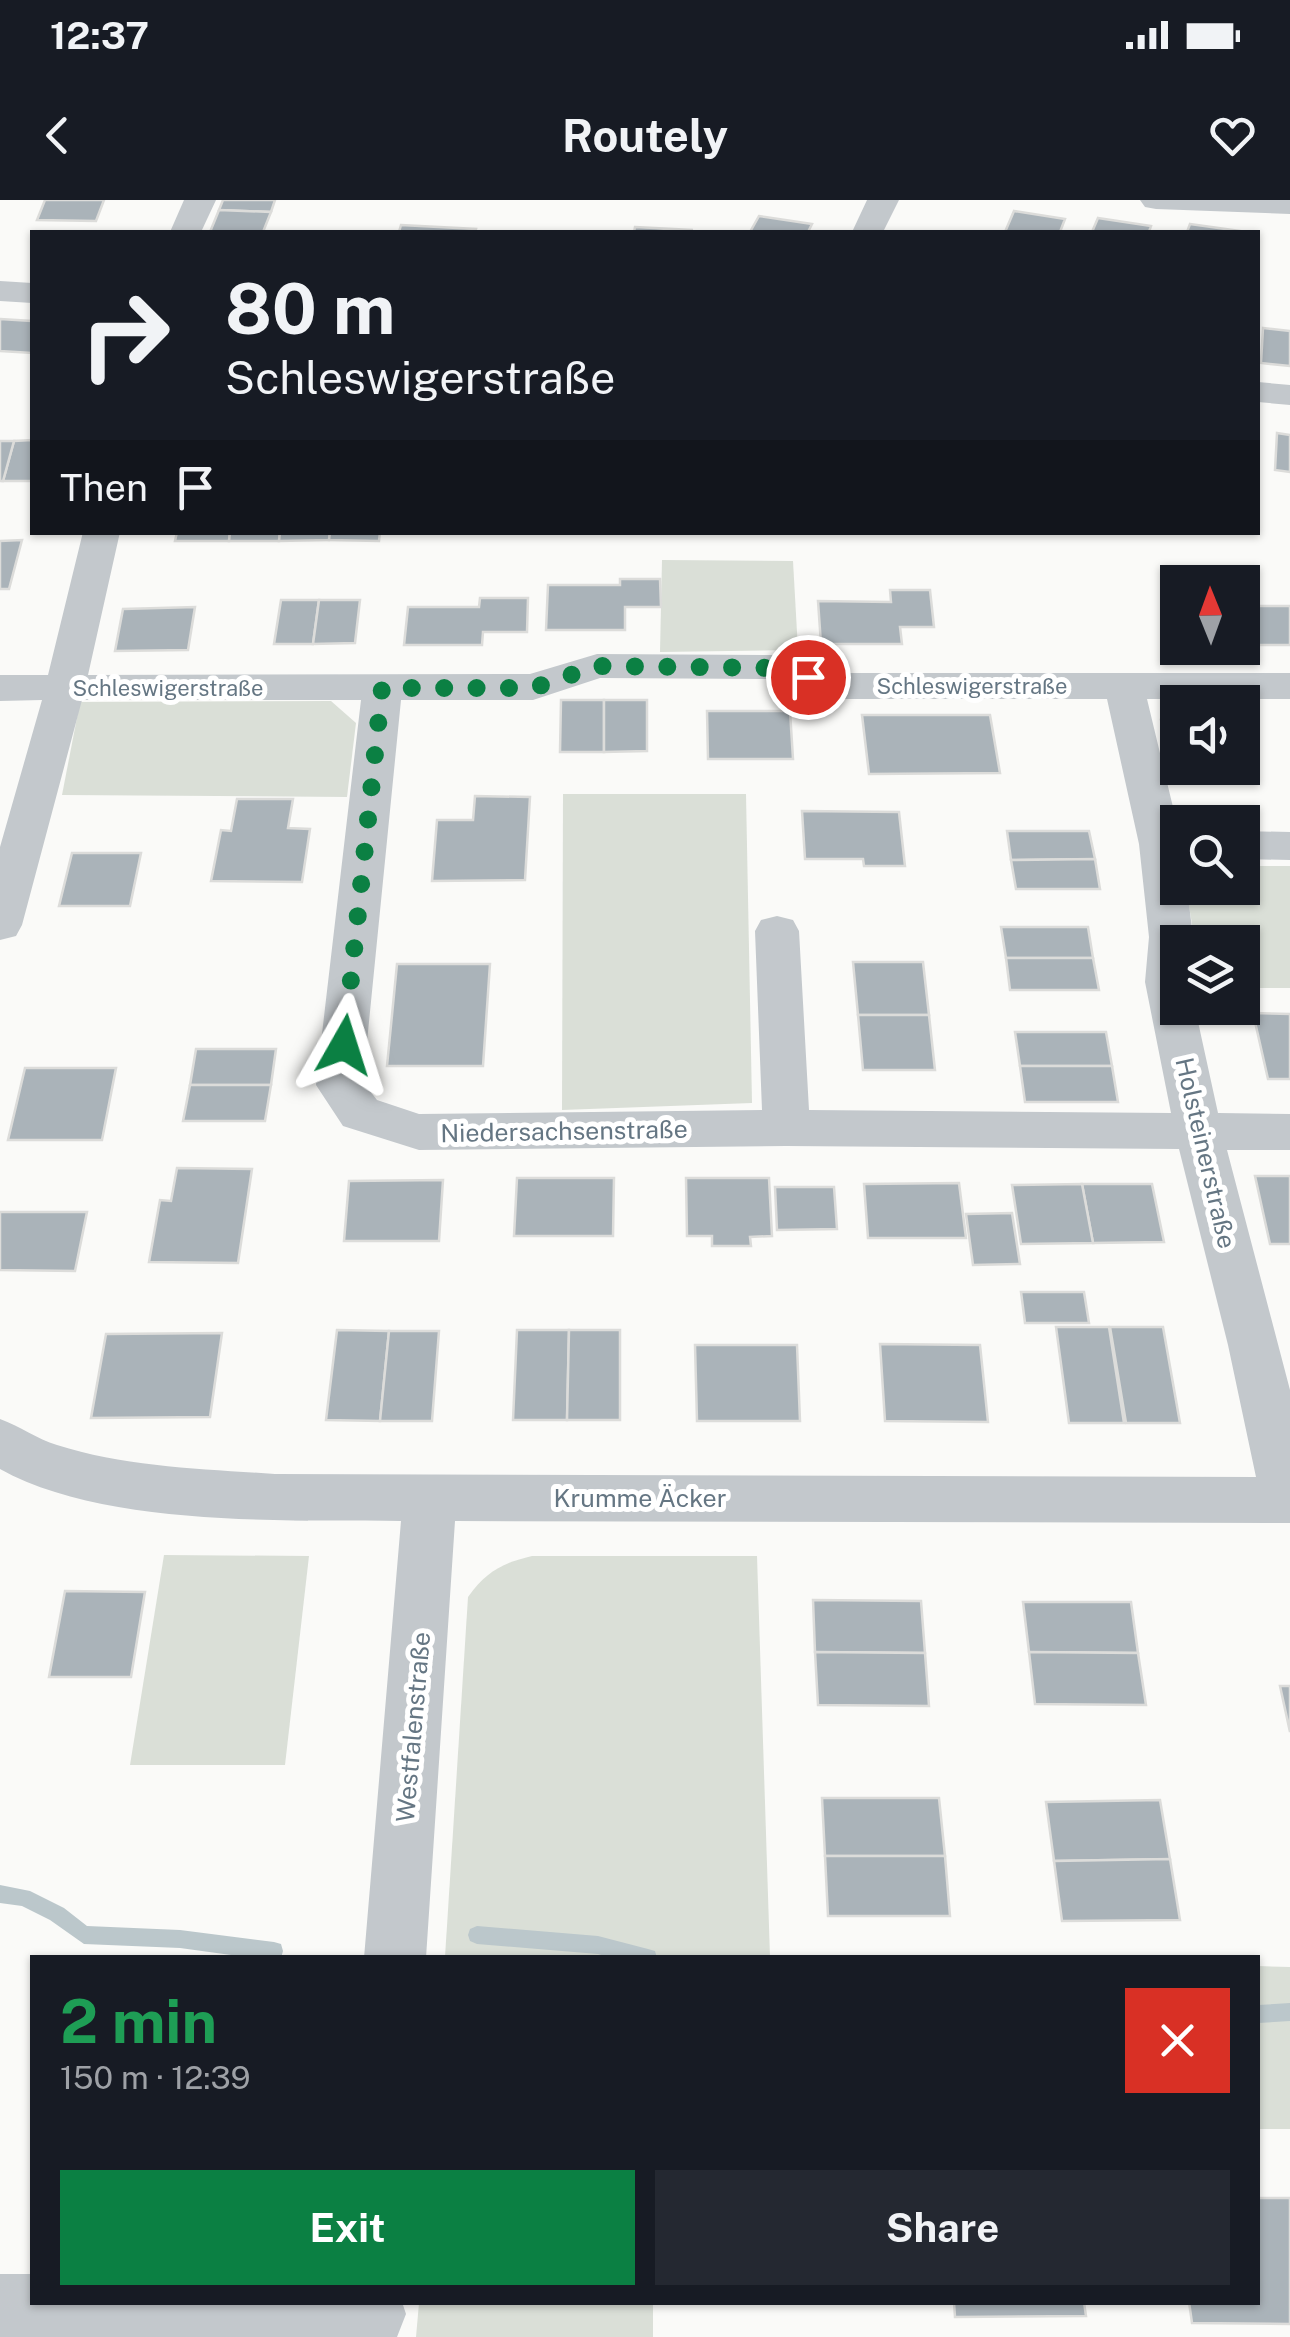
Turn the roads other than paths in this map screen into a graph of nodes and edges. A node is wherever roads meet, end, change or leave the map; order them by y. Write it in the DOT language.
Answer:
graph roads {
  1 [pos="200,200"];
  2 [pos="883,200"];
  3 [pos="1156,200"];
  4 [pos="1290,206"];
  5 [pos="187,230"];
  6 [pos="869,230"];
  7 [pos="0,291"];
  8 [pos="30,293"];
  9 [pos="1260,392"];
  10 [pos="1290,395"];
  11 [pos="101,535"];
  12 [pos="1124,686"];
  13 [pos="1290,686"];
  14 [pos="0,688"];
  15 [pos="65,688"];
  16 [pos="382,688"];
  17 [pos="1160,812"];
  18 [pos="1260,846"];
  19 [pos="1290,846"];
  20 [pos="1170,905"];
  21 [pos="0,925"];
  22 [pos="777,931"];
  23 [pos="786,1128"];
  24 [pos="1198,1131"];
  25 [pos="1290,1132"];
  26 [pos="0,1440"];
  27 [pos="430,1498"];
  28 [pos="1289,1500"];
  29 [pos="396,1955"];
  30 [pos="0,2308"];
  31 [pos="371,2318"];
  1 -- 5 [label="street"];
  2 -- 6 [label="street"];
  3 -- 4 [label="street"];
  7 -- 8 [label="street"];
  9 -- 10 [label="street"];
  11 -- 15 [label="street"];
  12 -- 13 [label="street, Schleswigerstraße"];
  12 -- 16 [label="street, Schleswigerstraße"];
  12 -- 17 [label="street, Holsteinerstraße"];
  14 -- 15 [label="street, Schleswigerstraße"];
  15 -- 16 [label="street, Schleswigerstraße"];
  15 -- 21 [label="street"];
  16 -- 23 [label="street, Niedersachsenstraße"];
  18 -- 19 [label="street"];
  20 -- 24 [label="street, Holsteinerstraße"];
  22 -- 23 [label="street"];
  23 -- 24 [label="street, Niedersachsenstraße"];
  24 -- 25 [label="street, Niedersachsenstraße"];
  24 -- 28 [label="street, Holsteinerstraße"];
  26 -- 27 [label="street, Krumme Äcker"];
  27 -- 28 [label="street, Krumme Äcker"];
  27 -- 29 [label="street, Westfalenstraße"];
  30 -- 31 [label="street"];
}
